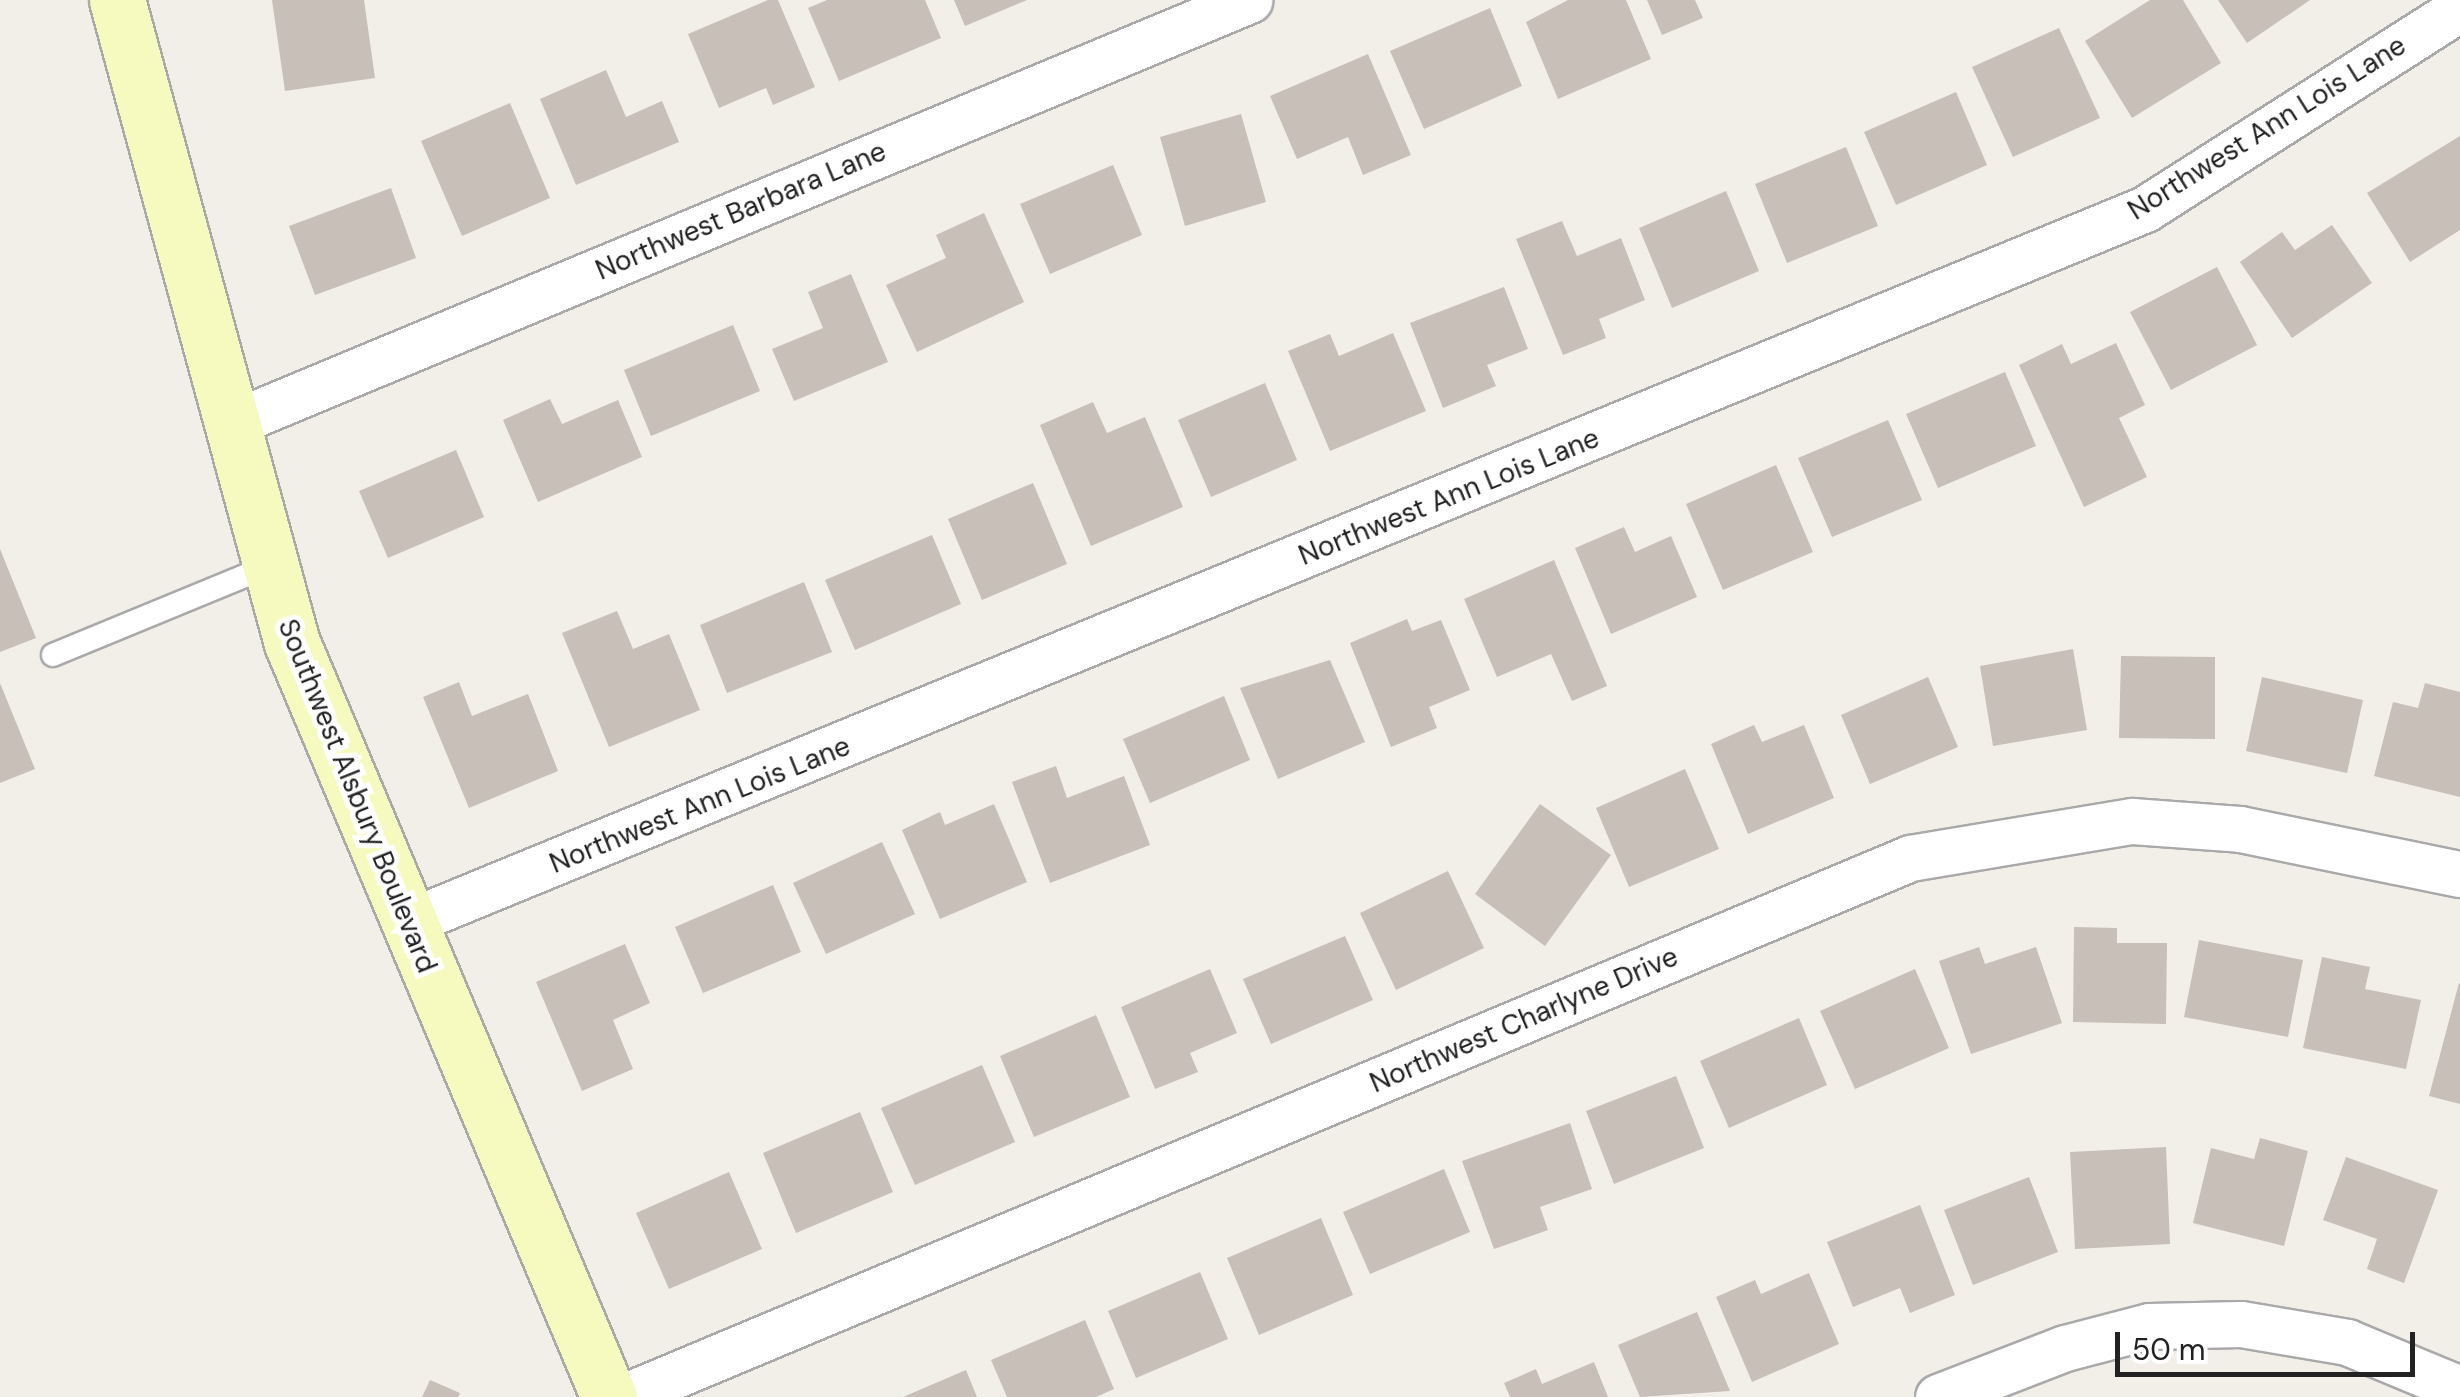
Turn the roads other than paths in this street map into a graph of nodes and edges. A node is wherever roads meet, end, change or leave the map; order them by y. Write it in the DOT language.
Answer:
graph roads {
  1 [pos="117,0"];
  2 [pos="1249,0"];
  3 [pos="2459,4"];
  4 [pos="233,423"];
  5 [pos="271,564"];
  6 [pos="52,655"];
  7 [pos="2460,874"];
  8 [pos="406,923"];
  9 [pos="2460,1389"];
  10 [pos="610,1397"];
  11 [pos="623,1397"];
  12 [pos="1938,1397"];
  1 -- 4 [label="main road, Southwest Alsbury Boulevard"];
  2 -- 4 [label="street, Northwest Barbara Lane"];
  3 -- 8 [label="street, Northwest Ann Lois Lane"];
  4 -- 5 [label="main road, Southwest Alsbury Boulevard"];
  5 -- 6 [label="lane"];
  5 -- 8 [label="main road, Southwest Alsbury Boulevard"];
  7 -- 11 [label="street, Northwest Charlyne Drive"];
  8 -- 10 [label="main road, Southwest Alsbury Boulevard"];
  9 -- 12 [label="street"];
}
